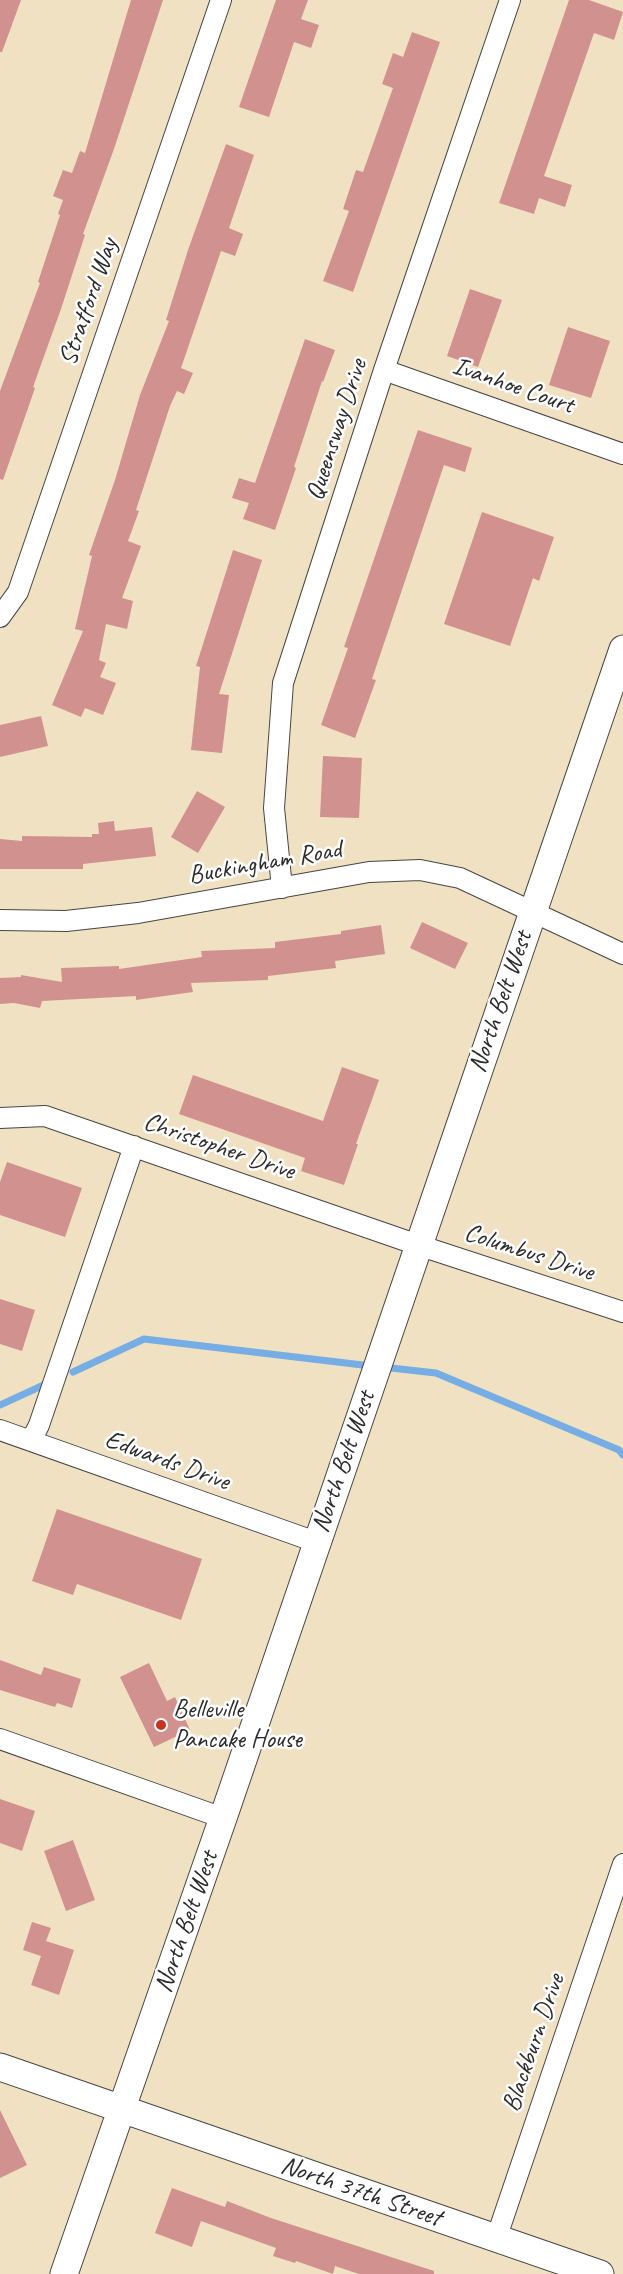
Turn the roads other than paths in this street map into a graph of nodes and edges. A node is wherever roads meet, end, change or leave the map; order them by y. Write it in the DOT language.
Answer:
graph roads {
  1 [pos="221,0"];
  2 [pos="510,0"];
  3 [pos="384,370"];
  4 [pos="623,454"];
  5 [pos="0,617"];
  6 [pos="620,665"];
  7 [pos="282,888"];
  8 [pos="532,912"];
  9 [pos="0,920"];
  10 [pos="623,954"];
  11 [pos="0,1118"];
  12 [pos="134,1146"];
  13 [pos="418,1245"];
  14 [pos="623,1312"];
  15 [pos="0,1430"];
  16 [pos="31,1441"];
  17 [pos="316,1542"];
  18 [pos="0,1739"];
  19 [pos="223,1818"];
  20 [pos="623,1864"];
  21 [pos="0,2067"];
  22 [pos="122,2108"];
  23 [pos="496,2239"];
  24 [pos="64,2274"];
  25 [pos="600,2274"];
  1 -- 5 [label="street, Stratford Way"];
  2 -- 3 [label="street, Queensway Drive"];
  3 -- 4 [label="street, Ivanhoe Court"];
  3 -- 7 [label="street, Queensway Drive"];
  6 -- 8 [label="main road, North Belt West"];
  7 -- 8 [label="street, Buckingham Road"];
  7 -- 9 [label="street, Buckingham Road"];
  8 -- 10 [label="street, Buckingham Road"];
  8 -- 13 [label="main road, North Belt West"];
  11 -- 12 [label="street, Christopher Drive"];
  12 -- 13 [label="street, Christopher Drive"];
  12 -- 16 [label="street"];
  13 -- 14 [label="street, Columbus Drive"];
  13 -- 17 [label="main road, North Belt West"];
  15 -- 16 [label="street, Edwards Drive"];
  16 -- 17 [label="street, Edwards Drive"];
  17 -- 19 [label="main road, North Belt West"];
  18 -- 19 [label="street"];
  19 -- 22 [label="main road, North Belt West"];
  20 -- 23 [label="street, Blackburn Drive"];
  21 -- 22 [label="main road, North 37th Street"];
  22 -- 23 [label="main road, North 37th Street"];
  22 -- 24 [label="main road, North Belt West"];
  23 -- 25 [label="main road, North 37th Street"];
}
